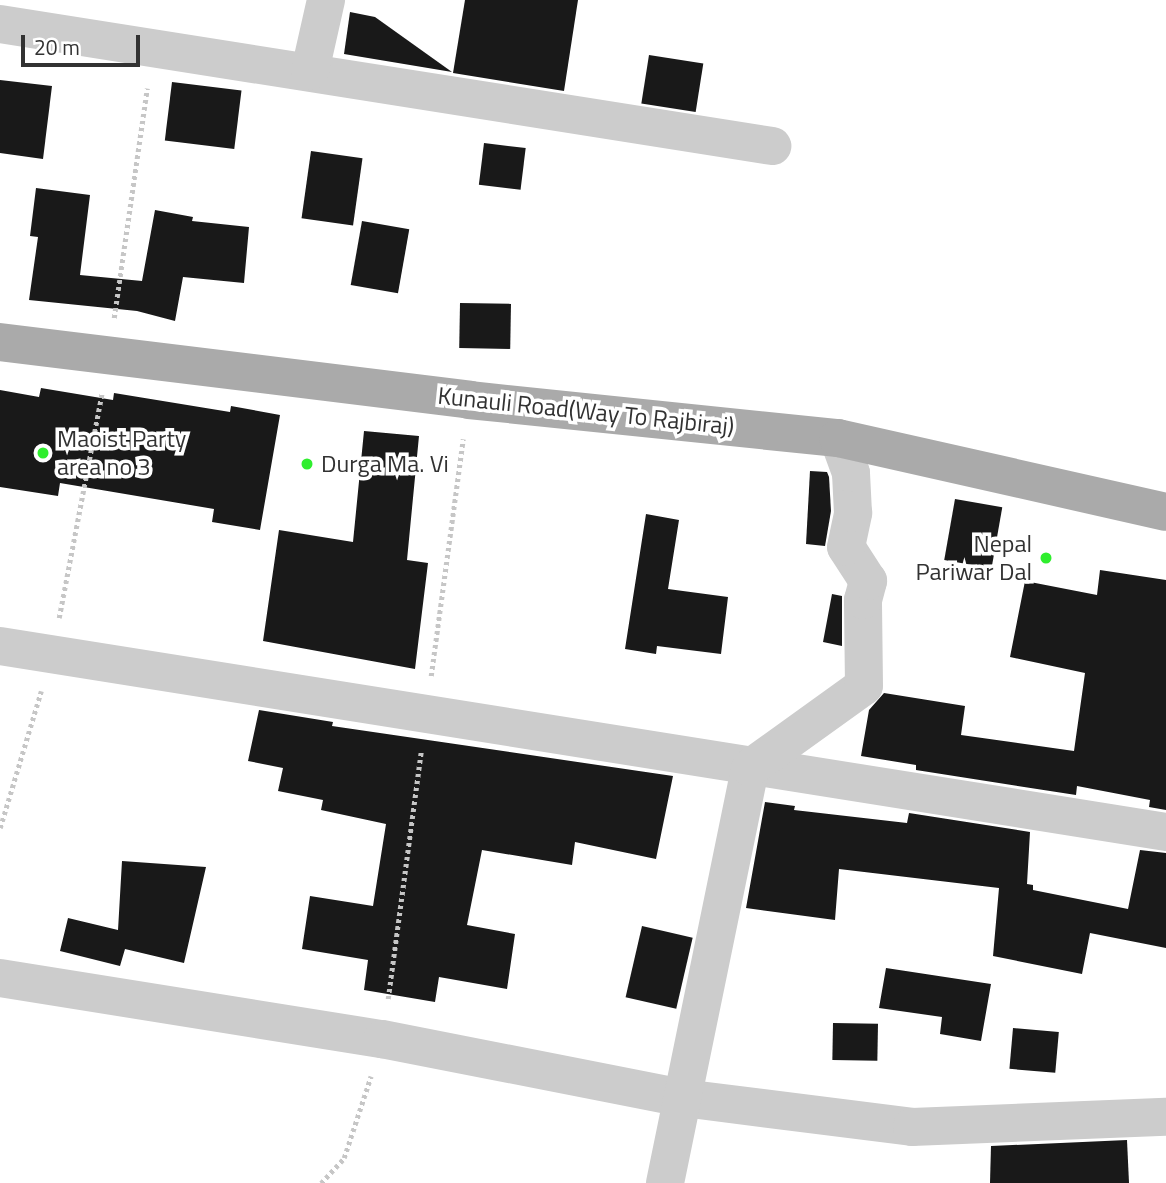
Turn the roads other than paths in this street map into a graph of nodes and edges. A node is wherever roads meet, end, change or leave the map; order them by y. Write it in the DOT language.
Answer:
graph roads {
  1 [pos="326,0"];
  2 [pos="0,24"];
  3 [pos="310,71"];
  4 [pos="772,146"];
  5 [pos="0,342"];
  6 [pos="838,438"];
  7 [pos="1166,512"];
  8 [pos="0,646"];
  9 [pos="750,768"];
  10 [pos="1166,832"];
  11 [pos="0,978"];
  12 [pos="683,1098"];
  13 [pos="1166,1117"];
  14 [pos="665,1183"];
  1 -- 3 [label="street"];
  2 -- 3 [label="street"];
  3 -- 4 [label="street"];
  5 -- 6 [label="main road, Kunauli Road(Way To Rajbiraj)"];
  6 -- 7 [label="main road, Kunauli Road(Way To Rajbiraj)"];
  6 -- 9 [label="street"];
  8 -- 9 [label="street"];
  9 -- 10 [label="street"];
  9 -- 12 [label="street"];
  11 -- 12 [label="street"];
  12 -- 13 [label="street"];
  12 -- 14 [label="street"];
}
